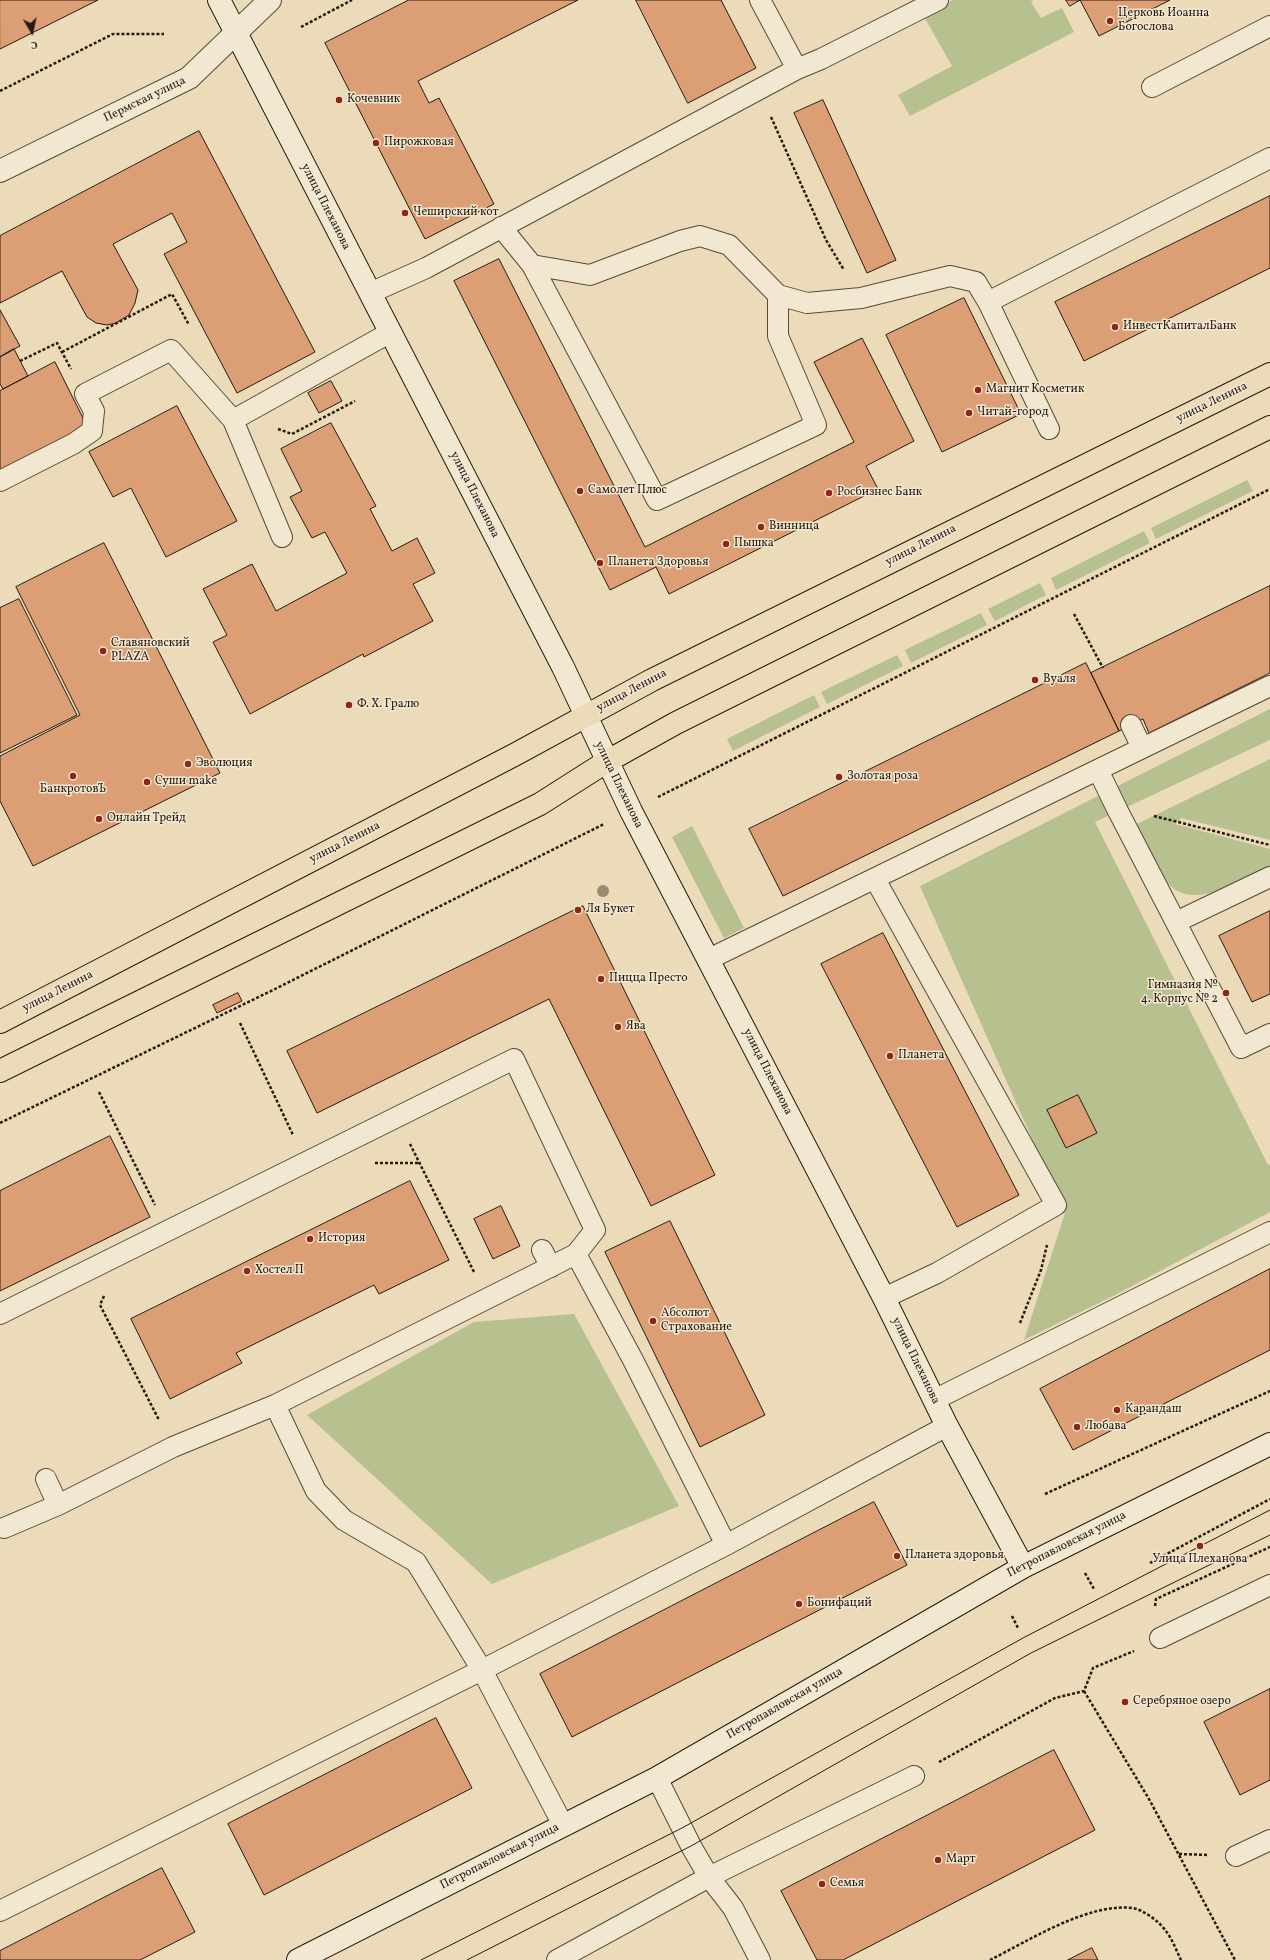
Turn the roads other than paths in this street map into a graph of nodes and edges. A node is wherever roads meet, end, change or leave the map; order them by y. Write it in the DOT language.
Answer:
graph roads {
  1 [pos="219,0"];
  2 [pos="270,0"];
  3 [pos="760,0"];
  4 [pos="938,0"];
  5 [pos="1270,26"];
  6 [pos="236,34"];
  7 [pos="797,69"];
  8 [pos="1152,87"];
  9 [pos="1270,158"];
  10 [pos="0,171"];
  11 [pos="501,227"];
  12 [pos="532,265"];
  13 [pos="370,293"];
  14 [pos="778,295"];
  15 [pos="988,302"];
  16 [pos="391,332"];
  17 [pos="1270,374"];
  18 [pos="233,420"];
  19 [pos="1270,428"];
  20 [pos="1049,429"];
  21 [pos="0,481"];
  22 [pos="282,537"];
  23 [pos="1270,686"];
  24 [pos="585,716"];
  25 [pos="1131,725"];
  26 [pos="1142,748"];
  27 [pos="606,762"];
  28 [pos="1098,770"];
  29 [pos="1270,877"];
  30 [pos="875,879"];
  31 [pos="1176,922"];
  32 [pos="709,959"];
  33 [pos="0,1022"];
  34 [pos="1270,1034"];
  35 [pos="0,1071"];
  36 [pos="1270,1232"];
  37 [pos="576,1254"];
  38 [pos="884,1298"];
  39 [pos="0,1314"];
  40 [pos="934,1400"];
  41 [pos="275,1404"];
  42 [pos="947,1426"];
  43 [pos="1270,1444"];
  44 [pos="46,1479"];
  45 [pos="58,1505"];
  46 [pos="1,1526"];
  47 [pos="726,1544"];
  48 [pos="1023,1567"];
  49 [pos="1270,1585"];
  50 [pos="1160,1638"];
  51 [pos="482,1670"];
  52 [pos="914,1776"];
  53 [pos="657,1778"];
  54 [pos="563,1825"];
  55 [pos="1270,1840"];
  56 [pos="1236,1856"];
  57 [pos="710,1877"];
  58 [pos="0,1910"];
  59 [pos="298,1960"];
  60 [pos="557,1960"];
  61 [pos="760,1960"];
  1 -- 6 [label="main road, улица Плеханова"];
  2 -- 6 [label="main road, Пермская улица"];
  3 -- 7 [label="lane"];
  4 -- 7 [label="lane"];
  5 -- 8 [label="lane"];
  6 -- 10 [label="main road, Пермская улица"];
  6 -- 13 [label="main road, улица Плеханова"];
  7 -- 11 [label="lane"];
  9 -- 15 [label="lane"];
  11 -- 12 [label="lane"];
  11 -- 13 [label="lane"];
  12 -- 14 [label="lane"];
  12 -- 14 [label="lane"];
  13 -- 16 [label="main road, улица Плеханова"];
  14 -- 15 [label="lane"];
  15 -- 20 [label="lane"];
  16 -- 18 [label="lane"];
  16 -- 24 [label="main road, улица Плеханова"];
  17 -- 24 [label="main road, улица Ленина"];
  18 -- 21 [label="lane"];
  18 -- 22 [label="lane"];
  19 -- 27 [label="main road"];
  23 -- 26 [label="lane"];
  24 -- 27 [label="main road, улица Плеханова"];
  24 -- 33 [label="main road, улица Ленина"];
  25 -- 26 [label="lane"];
  26 -- 28 [label="lane"];
  27 -- 32 [label="main road, улица Плеханова"];
  27 -- 35 [label="main road"];
  28 -- 30 [label="lane"];
  28 -- 31 [label="lane"];
  29 -- 31 [label="lane"];
  30 -- 32 [label="lane"];
  30 -- 38 [label="lane"];
  31 -- 34 [label="lane"];
  32 -- 38 [label="main road, улица Плеханова"];
  36 -- 40 [label="lane"];
  37 -- 39 [label="lane"];
  37 -- 41 [label="lane"];
  37 -- 47 [label="lane"];
  38 -- 40 [label="main road, улица Плеханова"];
  40 -- 42 [label="main road, улица Плеханова"];
  41 -- 45 [label="lane"];
  41 -- 51 [label="lane"];
  42 -- 47 [label="lane"];
  42 -- 48 [label="main road, улица Плеханова"];
  43 -- 48 [label="main road, Петропавловская улица"];
  44 -- 45 [label="lane"];
  45 -- 46 [label="lane"];
  47 -- 51 [label="lane"];
  48 -- 53 [label="main road, Петропавловская улица"];
  49 -- 50 [label="lane"];
  51 -- 54 [label="lane"];
  51 -- 58 [label="lane"];
  52 -- 57 [label="lane"];
  53 -- 54 [label="main road, Петропавловская улица"];
  53 -- 57 [label="lane"];
  54 -- 59 [label="main road, Петропавловская улица"];
  55 -- 56 [label="lane"];
  57 -- 60 [label="lane"];
  57 -- 61 [label="lane"];
}
